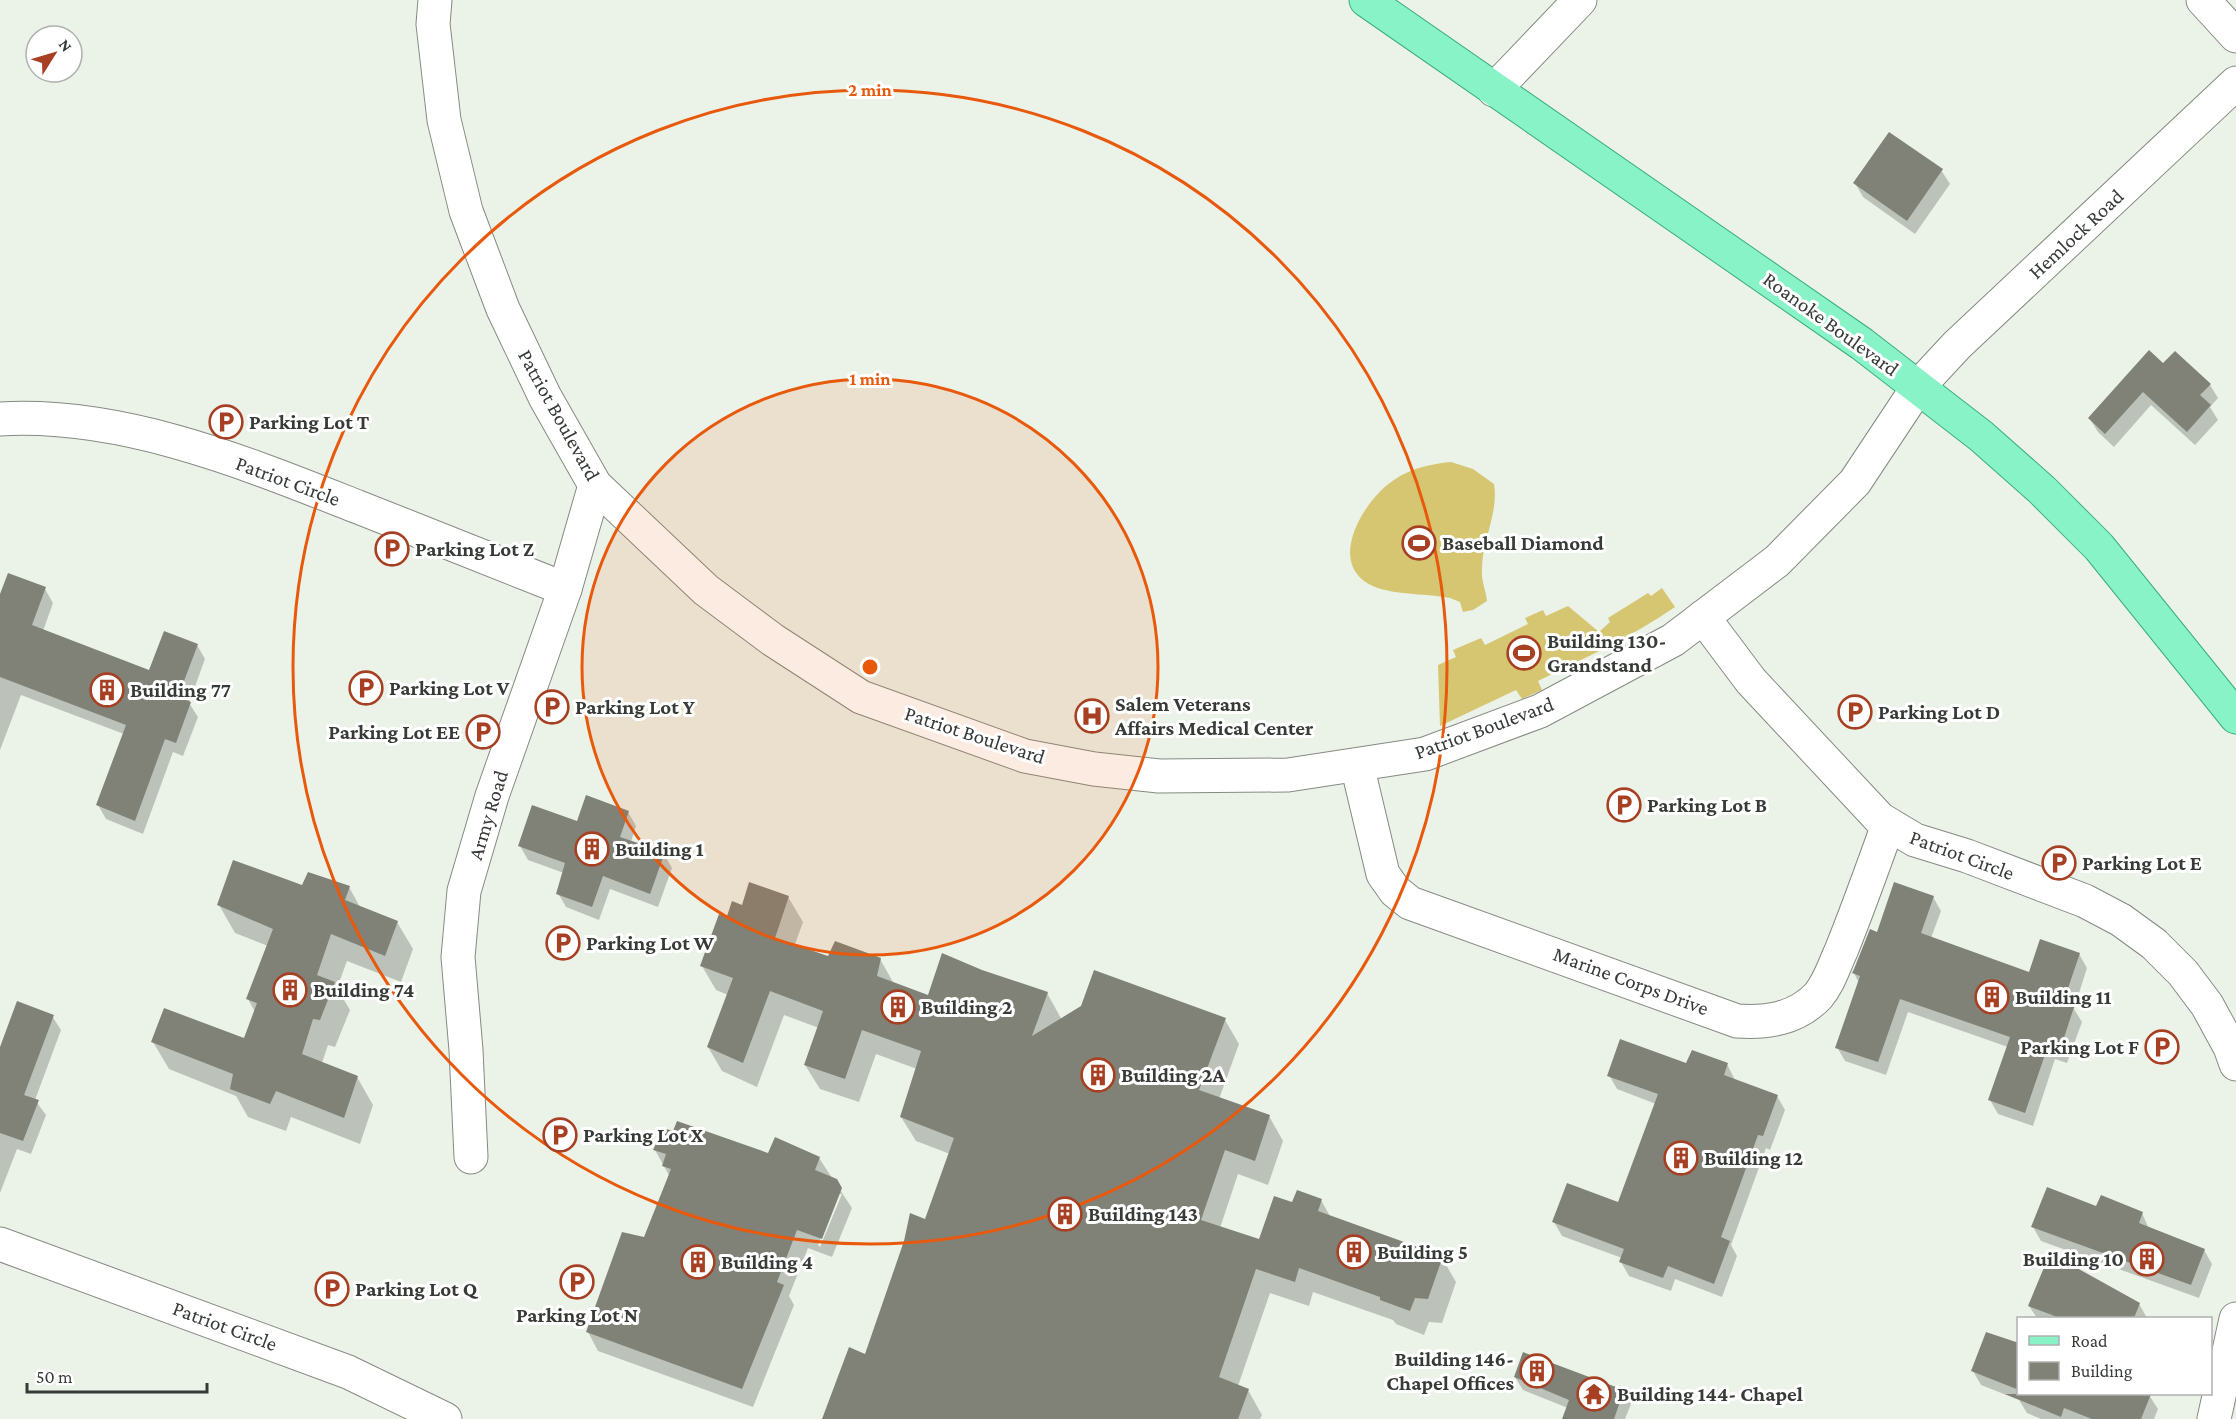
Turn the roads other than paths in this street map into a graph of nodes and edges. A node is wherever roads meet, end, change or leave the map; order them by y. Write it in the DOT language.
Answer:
graph roads {
  1 [pos="435,0"];
  2 [pos="1365,0"];
  3 [pos="1580,0"];
  4 [pos="2203,0"];
  5 [pos="2236,36"];
  6 [pos="2236,83"];
  7 [pos="1494,90"];
  8 [pos="1918,387"];
  9 [pos="0,419"];
  10 [pos="595,485"];
  11 [pos="565,589"];
  12 [pos="1702,617"];
  13 [pos="2236,717"];
  14 [pos="1357,765"];
  15 [pos="1888,825"];
  16 [pos="2236,1064"];
  17 [pos="471,1158"];
  18 [pos="0,1244"];
  19 [pos="2236,1319"];
  20 [pos="431,1415"];
  21 [pos="2214,1419"];
  1 -- 10 [label="street, Patriot Boulevard"];
  2 -- 7 [label="main road, Roanoke Boulevard"];
  3 -- 7 [label="street"];
  4 -- 5 [label="street"];
  6 -- 8 [label="street, Hemlock Road"];
  7 -- 8 [label="main road, Roanoke Boulevard"];
  8 -- 12 [label="street, Patriot Boulevard"];
  8 -- 13 [label="main road, Roanoke Boulevard"];
  9 -- 11 [label="street, Patriot Circle"];
  10 -- 11 [label="street, Army Road"];
  10 -- 14 [label="street, Patriot Boulevard"];
  11 -- 17 [label="street, Army Road"];
  12 -- 14 [label="street, Patriot Boulevard"];
  12 -- 15 [label="street, Patriot Circle"];
  14 -- 15 [label="street, Marine Corps Drive"];
  15 -- 16 [label="street, Patriot Circle"];
  18 -- 20 [label="street, Patriot Circle"];
  19 -- 21 [label="street"];
}
